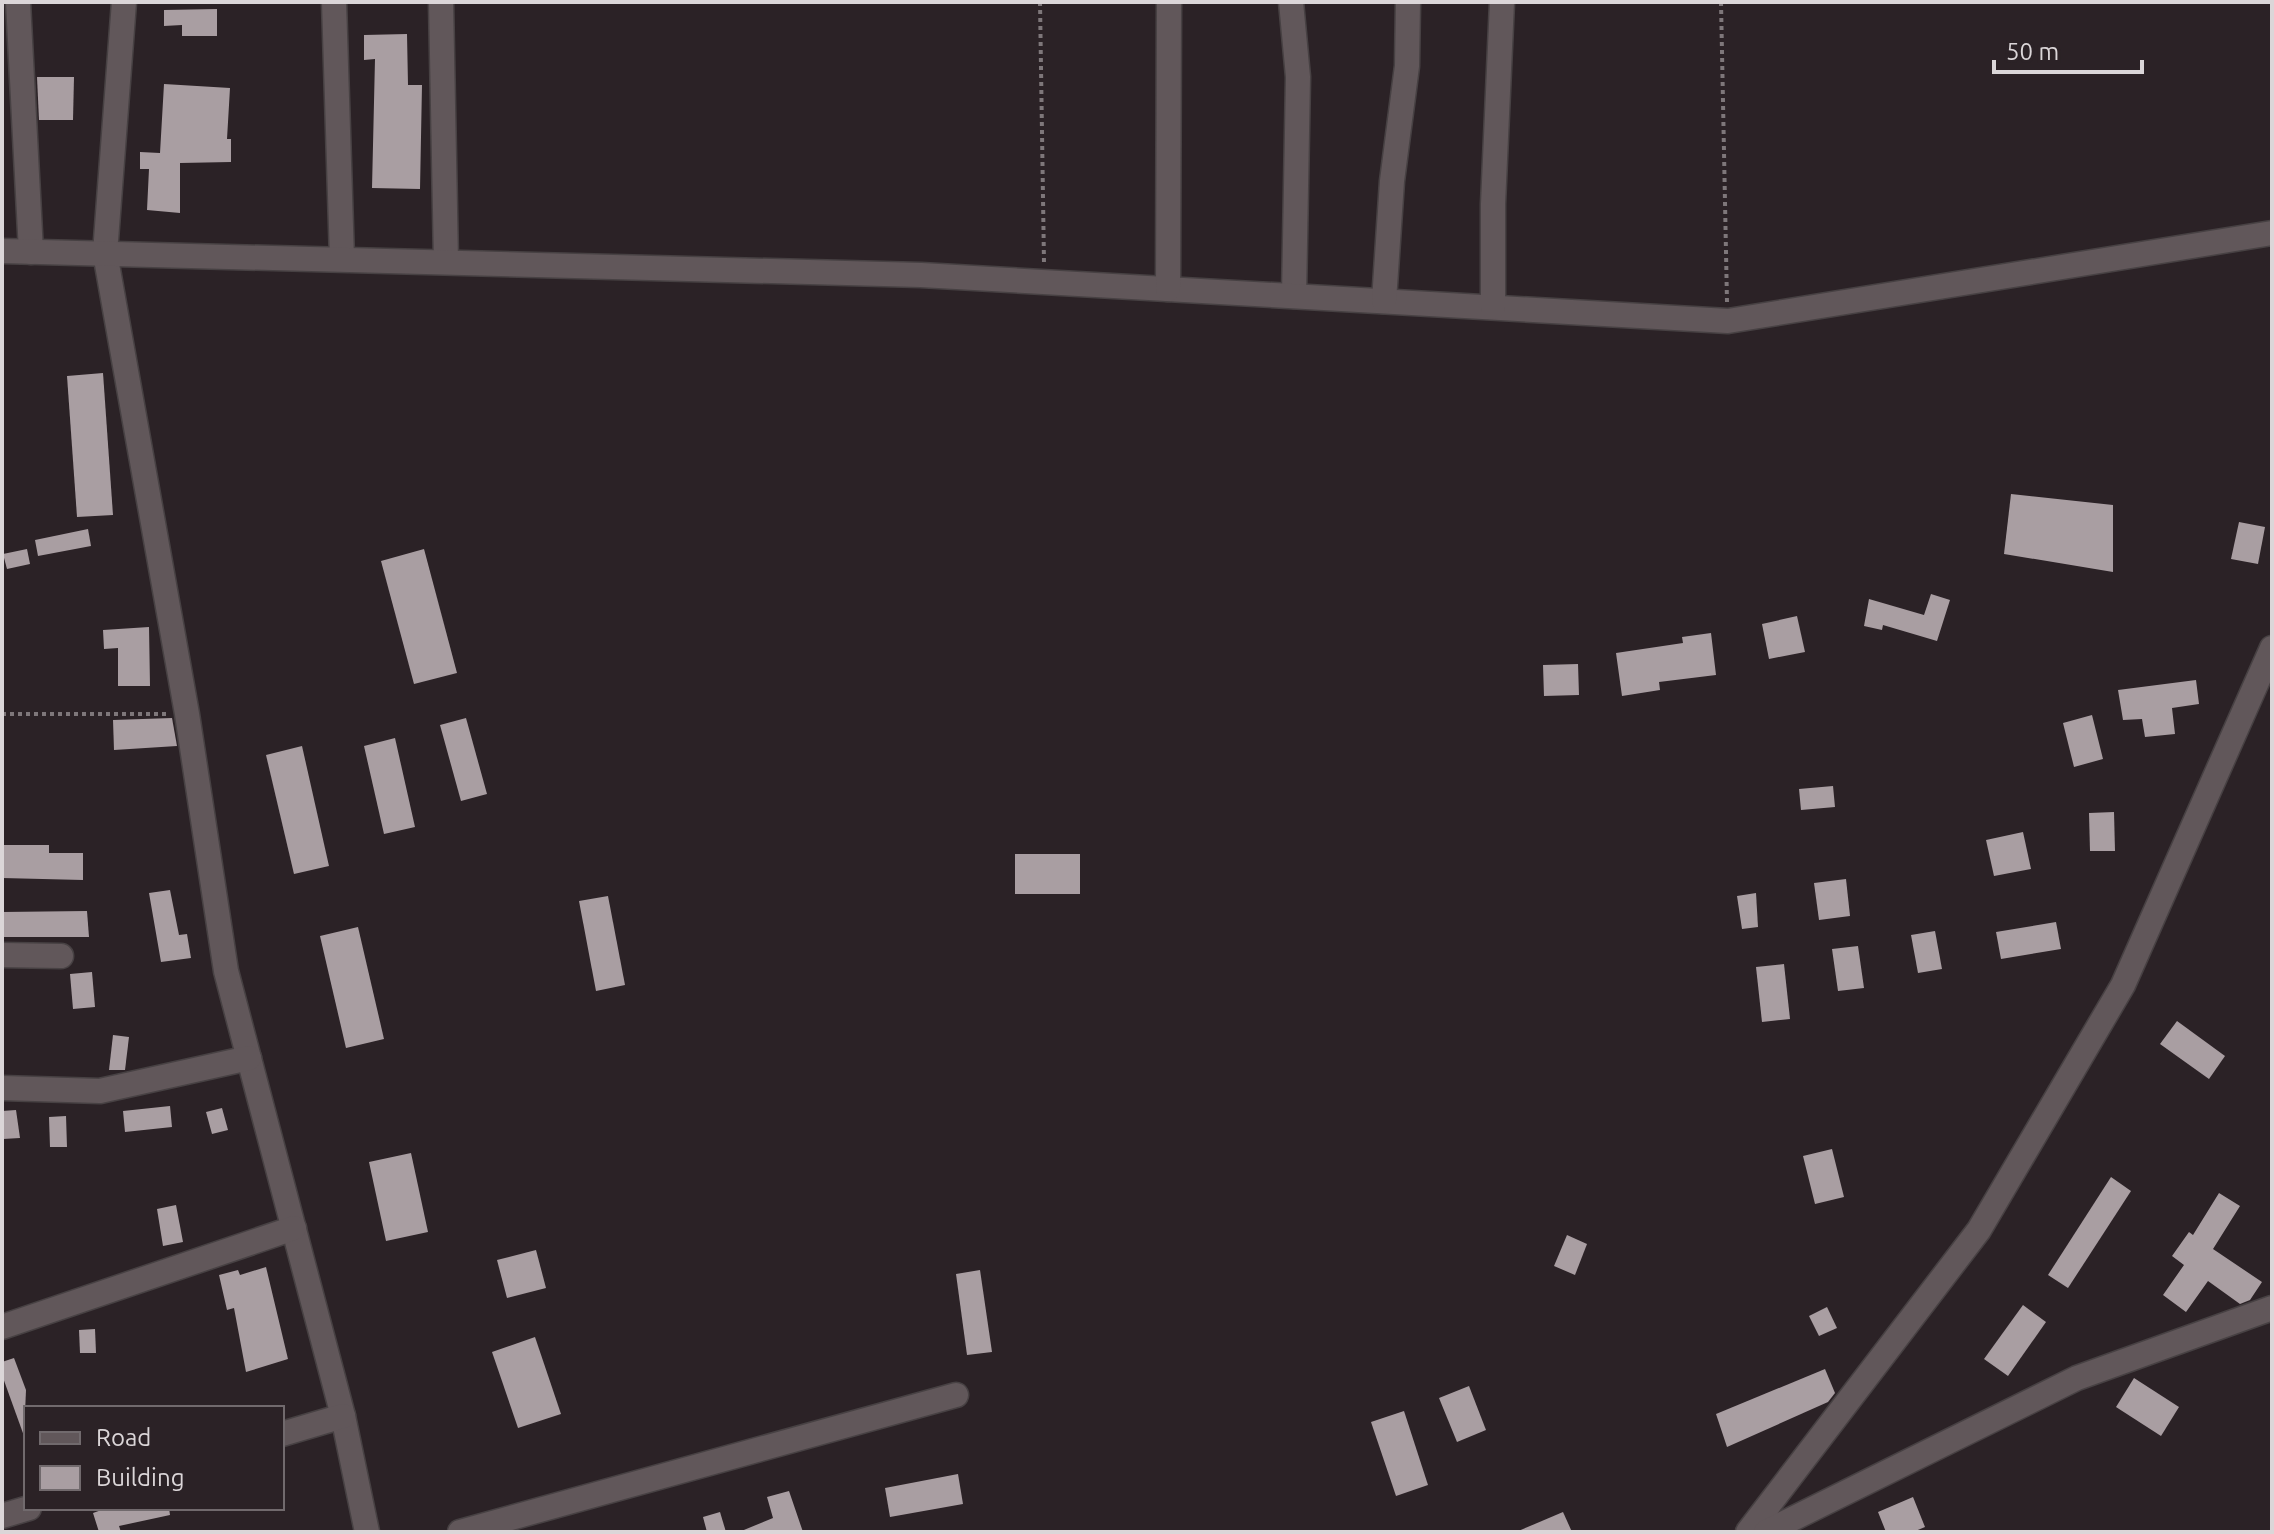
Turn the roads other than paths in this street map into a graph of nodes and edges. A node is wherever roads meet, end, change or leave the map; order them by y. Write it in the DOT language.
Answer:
graph roads {
  1 [pos="18,2"];
  2 [pos="124,2"];
  3 [pos="334,2"];
  4 [pos="441,2"];
  5 [pos="1169,2"];
  6 [pos="1291,2"];
  7 [pos="1408,2"];
  8 [pos="1502,2"];
  9 [pos="2272,233"];
  10 [pos="2,251"];
  11 [pos="31,252"];
  12 [pos="105,253"];
  13 [pos="342,259"];
  14 [pos="446,262"];
  15 [pos="1168,289"];
  16 [pos="1294,296"];
  17 [pos="1384,301"];
  18 [pos="1493,307"];
  19 [pos="2272,648"];
  20 [pos="2,955"];
  21 [pos="61,956"];
  22 [pos="249,1058"];
  23 [pos="2,1088"];
  24 [pos="294,1228"];
  25 [pos="2272,1308"];
  26 [pos="2,1327"];
  27 [pos="956,1395"];
  28 [pos="343,1416"];
  29 [pos="284,1433"];
  30 [pos="24,1509"];
  31 [pos="2,1516"];
  32 [pos="367,1532"];
  33 [pos="460,1532"];
  34 [pos="1748,1532"];
  35 [pos="1766,1532"];
  1 -- 11 [label="street"];
  2 -- 12 [label="street"];
  3 -- 13 [label="street"];
  4 -- 14 [label="street"];
  5 -- 15 [label="street"];
  6 -- 16 [label="street"];
  7 -- 17 [label="street"];
  8 -- 18 [label="street"];
  9 -- 18 [label="street"];
  10 -- 11 [label="street"];
  11 -- 12 [label="street"];
  12 -- 13 [label="street"];
  12 -- 22 [label="street"];
  13 -- 14 [label="street"];
  14 -- 15 [label="street"];
  15 -- 16 [label="street"];
  16 -- 17 [label="street"];
  17 -- 18 [label="street"];
  19 -- 34 [label="street"];
  20 -- 21 [label="street"];
  22 -- 23 [label="street"];
  22 -- 24 [label="street"];
  24 -- 26 [label="street"];
  24 -- 28 [label="street"];
  25 -- 35 [label="street"];
  27 -- 33 [label="street"];
  28 -- 29 [label="street"];
  28 -- 32 [label="street"];
  30 -- 31 [label="street"];
}
